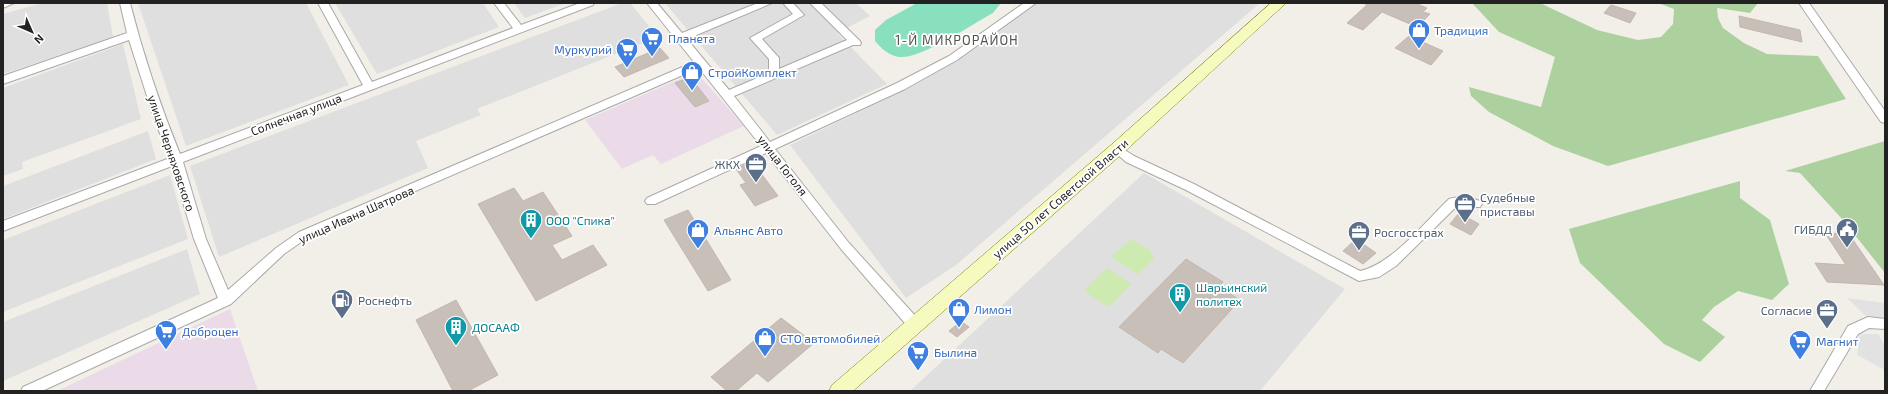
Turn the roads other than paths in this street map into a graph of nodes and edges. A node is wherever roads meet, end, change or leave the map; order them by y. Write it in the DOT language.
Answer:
graph roads {
  1 [pos="9,3"];
  2 [pos="125,3"];
  3 [pos="323,3"];
  4 [pos="499,3"];
  5 [pos="590,3"];
  6 [pos="652,3"];
  7 [pos="766,3"];
  8 [pos="788,3"];
  9 [pos="815,3"];
  10 [pos="1031,3"];
  11 [pos="1279,3"];
  12 [pos="1804,3"];
  13 [pos="3,5"];
  14 [pos="519,30"];
  15 [pos="133,35"];
  16 [pos="680,38"];
  17 [pos="701,62"];
  18 [pos="774,75"];
  19 [pos="3,80"];
  20 [pos="368,87"];
  21 [pos="728,95"];
  22 [pos="1885,119"];
  23 [pos="768,146"];
  24 [pos="1117,149"];
  25 [pos="176,159"];
  26 [pos="651,201"];
  27 [pos="1476,204"];
  28 [pos="3,226"];
  29 [pos="226,300"];
  30 [pos="1885,324"];
  31 [pos="915,325"];
  32 [pos="28,391"];
  33 [pos="839,391"];
  34 [pos="1818,391"];
  1 -- 13 [label="street"];
  2 -- 15 [label="street, улица Черняховского"];
  3 -- 20 [label="street"];
  4 -- 14 [label="street"];
  5 -- 14 [label="street, Солнечная улица"];
  6 -- 16 [label="street, улица Гоголя"];
  7 -- 16 [label="street"];
  8 -- 18 [label="street"];
  9 -- 18 [label="street"];
  10 -- 23 [label="street"];
  11 -- 24 [label="street, улица 50 лет Советской Власти"];
  12 -- 22 [label="street"];
  14 -- 20 [label="street, Солнечная улица"];
  15 -- 19 [label="street"];
  15 -- 25 [label="street, улица Черняховского"];
  16 -- 17 [label="street, улица Гоголя"];
  17 -- 21 [label="street, улица Гоголя"];
  17 -- 29 [label="street, улица Ивана Шатрова"];
  18 -- 21 [label="street"];
  20 -- 25 [label="street, Солнечная улица"];
  21 -- 23 [label="street, улица Гоголя"];
  23 -- 26 [label="street"];
  23 -- 31 [label="street, улица Гоголя"];
  24 -- 27 [label="street"];
  24 -- 31 [label="street, улица 50 лет Советской Власти"];
  25 -- 28 [label="street, Солнечная улица"];
  25 -- 29 [label="street, улица Черняховского"];
  29 -- 32 [label="street, улица Ивана Шатрова"];
  30 -- 34 [label="street"];
  31 -- 33 [label="street, улица 50 лет Советской Власти"];
}
